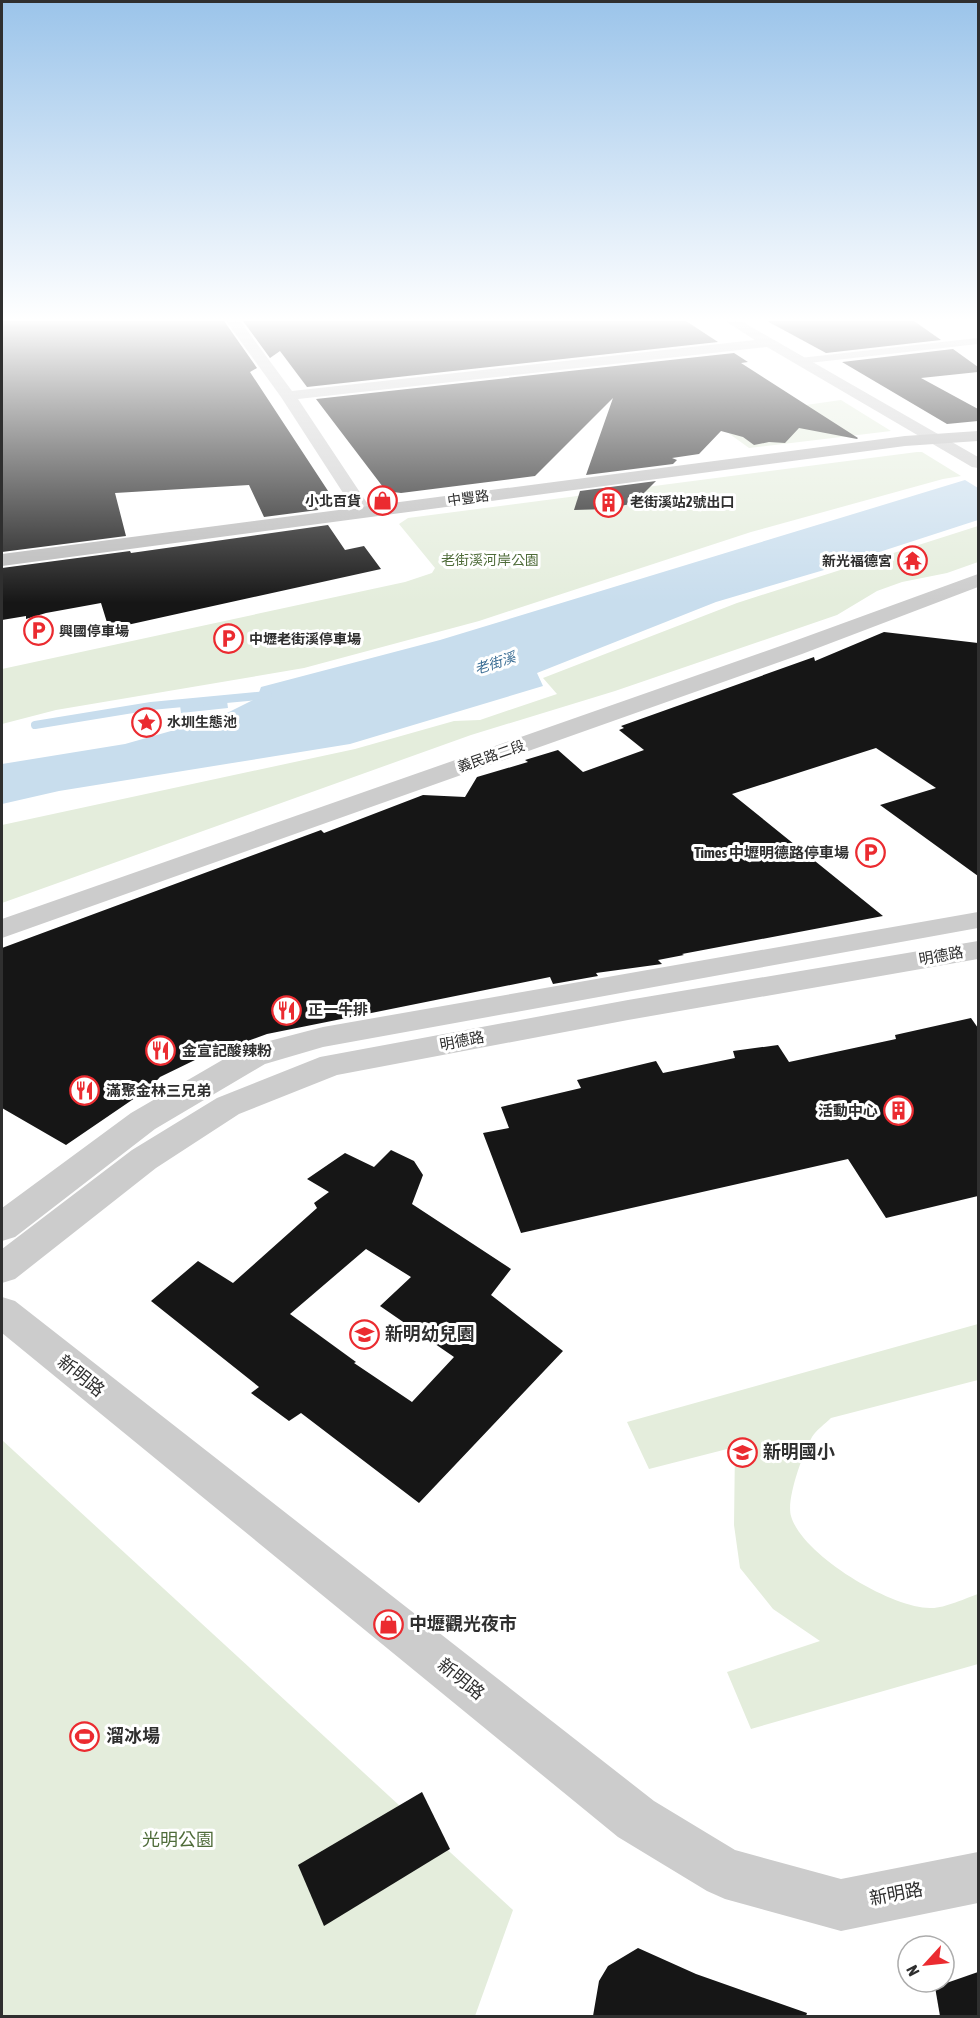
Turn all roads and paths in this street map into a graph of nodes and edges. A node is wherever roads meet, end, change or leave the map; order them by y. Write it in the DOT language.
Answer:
graph roads {
  1 [pos="301,415"];
  2 [pos="893,415"];
  3 [pos="978,429"];
  4 [pos="978,436"];
  5 [pos="934,439"];
  6 [pos="978,463"];
  7 [pos="364,512"];
  8 [pos="2,560"];
  9 [pos="978,580"];
  10 [pos="978,920"];
  11 [pos="2,929"];
  12 [pos="978,950"];
  13 [pos="2,1227"];
  14 [pos="2,1269"];
  15 [pos="2,1312"];
  16 [pos="978,1878"];
  1 -- 7 [label="street"];
  2 -- 5 [label="street"];
  3 -- 5 [label="main road, 中豐路"];
  4 -- 5 [label="main road, 中豐路"];
  5 -- 6 [label="street"];
  5 -- 7 [label="main road, 中豐路"];
  7 -- 8 [label="main road, 中豐路"];
  9 -- 11 [label="street, 義民路二段"];
  10 -- 13 [label="street, 明德路"];
  12 -- 14 [label="street, 明德路"];
  15 -- 16 [label="street, 新明路"];
}
